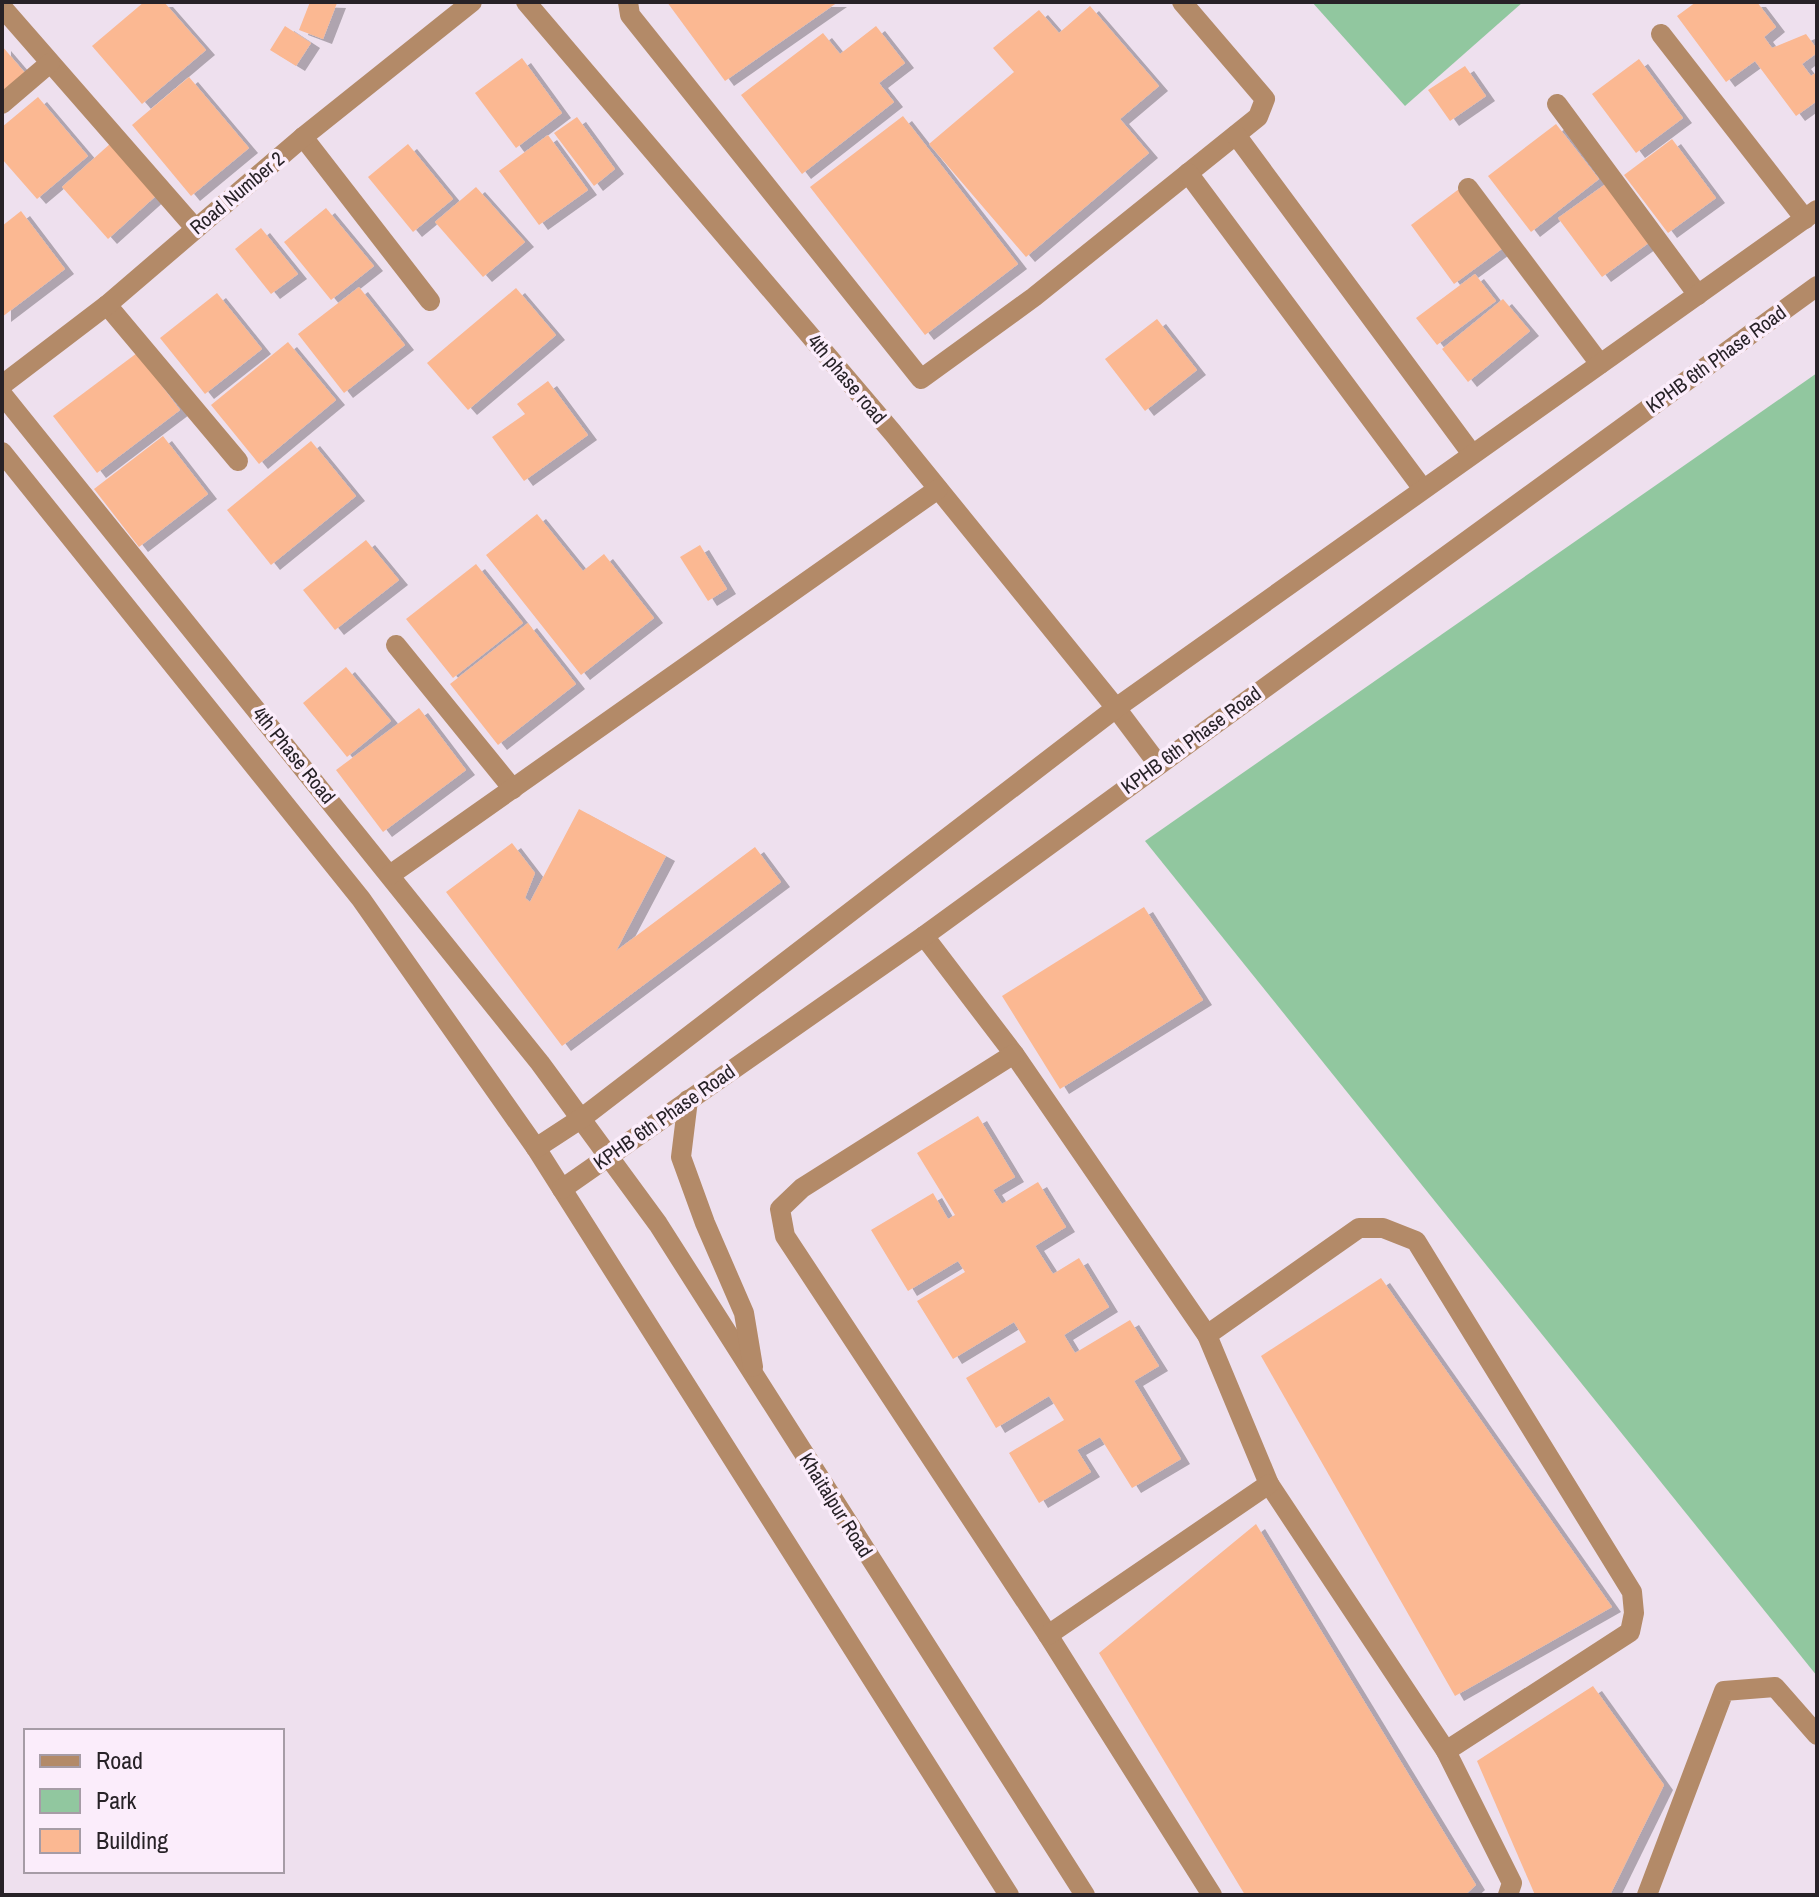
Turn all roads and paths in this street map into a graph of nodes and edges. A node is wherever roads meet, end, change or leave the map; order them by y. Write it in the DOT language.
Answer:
graph roads {
  1 [pos="472,2"];
  2 [pos="526,2"];
  3 [pos="628,2"];
  4 [pos="1182,2"];
  5 [pos="2,7"];
  6 [pos="1661,34"];
  7 [pos="50,63"];
  8 [pos="2,104"];
  9 [pos="1557,104"];
  10 [pos="1236,135"];
  11 [pos="303,137"];
  12 [pos="1188,173"];
  13 [pos="1468,188"];
  14 [pos="1811,214"];
  15 [pos="195,228"];
  16 [pos="1817,286"];
  17 [pos="1698,295"];
  18 [pos="430,301"];
  19 [pos="107,305"];
  20 [pos="1600,364"];
  21 [pos="2,385"];
  22 [pos="2,394"];
  23 [pos="2,452"];
  24 [pos="1472,454"];
  25 [pos="238,461"];
  26 [pos="938,489"];
  27 [pos="1423,489"];
  28 [pos="396,645"];
  29 [pos="1116,708"];
  30 [pos="1158,764"];
  31 [pos="513,789"];
  32 [pos="390,875"];
  33 [pos="924,936"];
  34 [pos="1014,1054"];
  35 [pos="688,1100"];
  36 [pos="582,1118"];
  37 [pos="536,1148"];
  38 [pos="609,1156"];
  39 [pos="562,1189"];
  40 [pos="1207,1335"];
  41 [pos="755,1377"];
  42 [pos="1269,1484"];
  43 [pos="1048,1635"];
  44 [pos="1817,1735"];
  45 [pos="1446,1751"];
  46 [pos="1009,1895"];
  47 [pos="1085,1895"];
  48 [pos="1212,1895"];
  49 [pos="1508,1895"];
  50 [pos="1647,1895"];
  1 -- 11 [label="street, Road Number 2"];
  2 -- 26 [label="street, 4th phase road"];
  3 -- 12 [label="street"];
  4 -- 10 [label="street"];
  5 -- 7 [label="street"];
  6 -- 14 [label="street"];
  7 -- 8 [label="street"];
  7 -- 15 [label="street"];
  9 -- 17 [label="street"];
  10 -- 12 [label="street"];
  10 -- 24 [label="street"];
  11 -- 15 [label="street, Road Number 2"];
  11 -- 18 [label="street"];
  12 -- 27 [label="street"];
  13 -- 20 [label="street"];
  14 -- 17 [label="street"];
  15 -- 19 [label="street, Road Number 2"];
  16 -- 30 [label="street, KPHB 6th Phase Road"];
  17 -- 20 [label="street"];
  19 -- 21 [label="street, Road Number 2"];
  19 -- 25 [label="street"];
  20 -- 24 [label="street"];
  22 -- 32 [label="street, 4th Phase Road"];
  23 -- 37 [label="street, 4th Phase Road"];
  24 -- 27 [label="street"];
  26 -- 29 [label="street, 4th phase road"];
  26 -- 31 [label="street"];
  27 -- 29 [label="street"];
  28 -- 31 [label="street"];
  29 -- 30 [label="street, 4th phase road"];
  29 -- 36 [label="street"];
  30 -- 33 [label="street, KPHB 6th Phase Road"];
  31 -- 32 [label="street"];
  32 -- 36 [label="street, 4th Phase Road"];
  33 -- 34 [label="street"];
  33 -- 35 [label="street, KPHB 6th Phase Road"];
  34 -- 40 [label="street"];
  34 -- 43 [label="street"];
  35 -- 38 [label="street, KPHB 6th Phase Road"];
  35 -- 41 [label="street"];
  36 -- 37 [label="street"];
  36 -- 38 [label="street, Khaitalpur Road"];
  37 -- 39 [label="street"];
  38 -- 39 [label="street, KPHB 6th Phase Road"];
  38 -- 41 [label="street, Khaitalpur Road"];
  39 -- 46 [label="street"];
  40 -- 42 [label="street"];
  40 -- 45 [label="street"];
  41 -- 47 [label="street, Khaitalpur Road"];
  42 -- 43 [label="street"];
  42 -- 45 [label="street"];
  43 -- 48 [label="street"];
  44 -- 50 [label="street"];
  45 -- 49 [label="street"];
}
